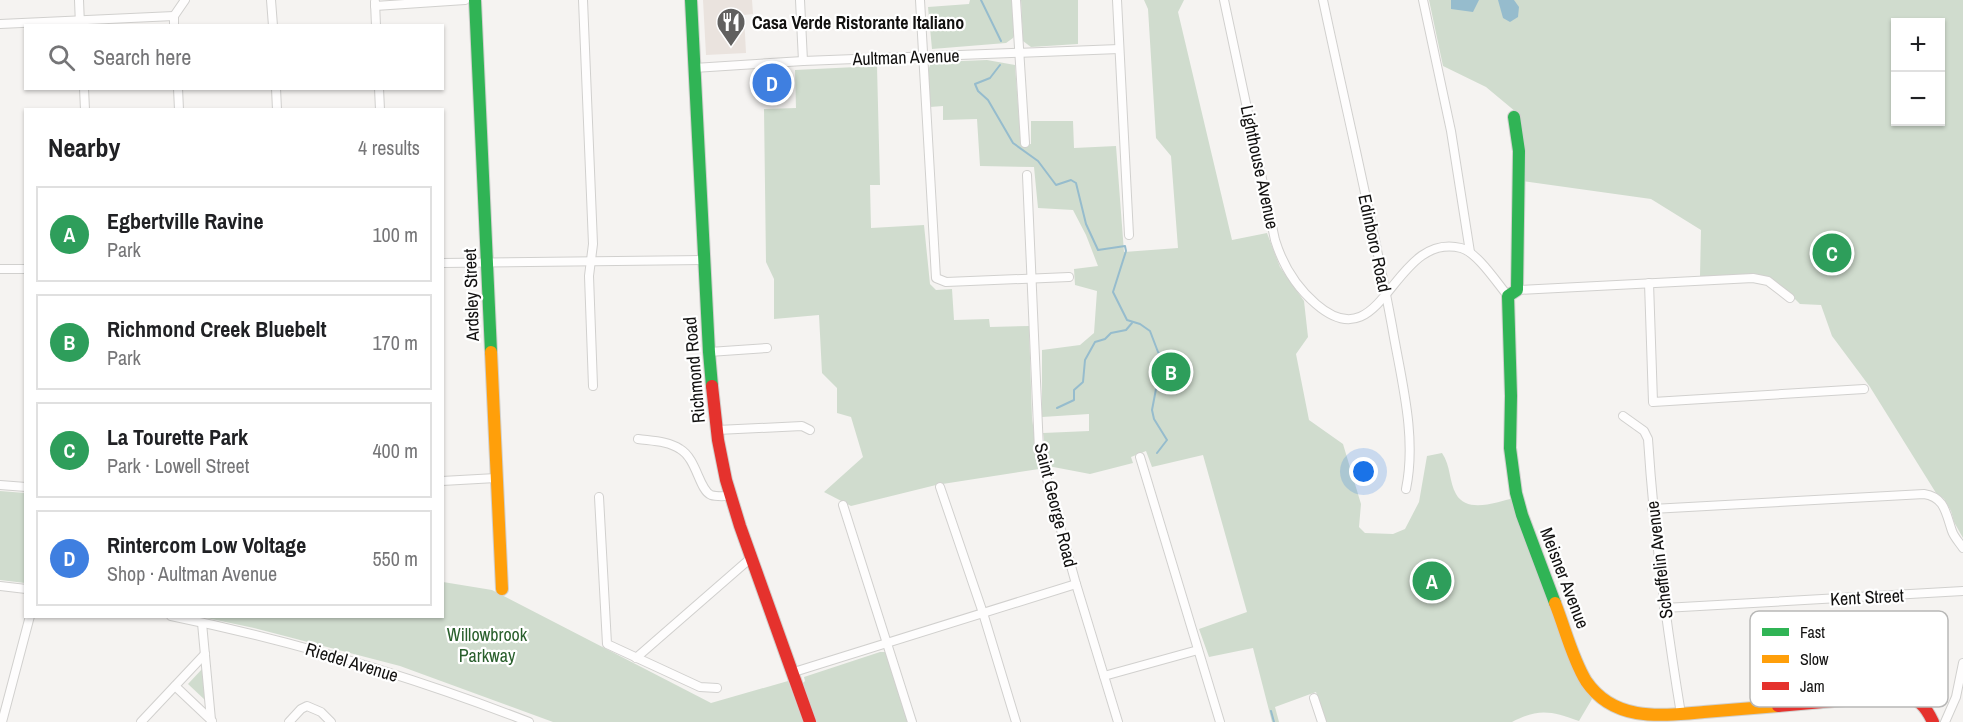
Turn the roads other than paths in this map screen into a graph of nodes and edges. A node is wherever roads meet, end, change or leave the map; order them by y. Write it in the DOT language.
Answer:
graph roads {
  1 [pos="79,0"];
  2 [pos="185,0"];
  3 [pos="272,0"];
  4 [pos="465,0"];
  5 [pos="475,0"];
  6 [pos="583,0"];
  7 [pos="691,0"];
  8 [pos="800,0"];
  9 [pos="920,0"];
  10 [pos="1016,0"];
  11 [pos="1117,0"];
  12 [pos="1224,0"];
  13 [pos="1323,0"];
  14 [pos="1423,0"];
  15 [pos="375,3"];
  16 [pos="174,21"];
  17 [pos="80,23"];
  18 [pos="0,24"];
  19 [pos="273,24"];
  20 [pos="376,24"];
  21 [pos="1119,49"];
  22 [pos="1019,52"];
  23 [pos="922,56"];
  24 [pos="803,61"];
  25 [pos="694,68"];
  26 [pos="84,90"];
  27 [pos="178,90"];
  28 [pos="276,90"];
  29 [pos="379,90"];
  30 [pos="85,108"];
  31 [pos="179,108"];
  32 [pos="278,108"];
  33 [pos="380,108"];
  34 [pos="1514,117"];
  35 [pos="1025,143"];
  36 [pos="1027,175"];
  37 [pos="1129,235"];
  38 [pos="1470,252"];
  39 [pos="704,260"];
  40 [pos="591,261"];
  41 [pos="444,263"];
  42 [pos="487,263"];
  43 [pos="0,269"];
  44 [pos="24,269"];
  45 [pos="1069,277"];
  46 [pos="1031,279"];
  47 [pos="1648,283"];
  48 [pos="1512,293"];
  49 [pos="1386,294"];
  50 [pos="1790,298"];
  51 [pos="767,348"];
  52 [pos="709,352"];
  53 [pos="593,386"];
  54 [pos="1864,389"];
  55 [pos="1623,416"];
  56 [pos="717,430"];
  57 [pos="810,430"];
  58 [pos="639,440"];
  59 [pos="1140,457"];
  60 [pos="496,478"];
  61 [pos="444,481"];
  62 [pos="0,485"];
  63 [pos="24,487"];
  64 [pos="940,487"];
  65 [pos="1406,489"];
  66 [pos="730,496"];
  67 [pos="599,497"];
  68 [pos="843,505"];
  69 [pos="1652,509"];
  70 [pos="1963,548"];
  71 [pos="752,557"];
  72 [pos="1076,584"];
  73 [pos="0,586"];
  74 [pos="24,589"];
  75 [pos="502,589"];
  76 [pos="1963,591"];
  77 [pos="1664,608"];
  78 [pos="982,613"];
  79 [pos="29,618"];
  80 [pos="180,618"];
  81 [pos="202,623"];
  82 [pos="888,643"];
  83 [pos="1198,650"];
  84 [pos="205,654"];
  85 [pos="636,658"];
  86 [pos="1963,663"];
  87 [pos="794,672"];
  88 [pos="1104,676"];
  89 [pos="175,686"];
  90 [pos="717,688"];
  91 [pos="1314,698"];
  92 [pos="1762,707"];
  93 [pos="1924,707"];
  94 [pos="1682,714"];
  95 [pos="508,718"];
  96 [pos="212,721"];
  97 [pos="2,722"];
  98 [pos="141,722"];
  99 [pos="289,722"];
  100 [pos="331,722"];
  101 [pos="529,722"];
  102 [pos="810,722"];
  103 [pos="912,722"];
  104 [pos="1016,722"];
  105 [pos="1118,722"];
  106 [pos="1220,722"];
  107 [pos="1322,722"];
  108 [pos="1933,722"];
  109 [pos="1945,722"];
  1 -- 17 [label="street"];
  2 -- 16 [label="street"];
  3 -- 19 [label="street"];
  4 -- 15 [label="street"];
  5 -- 42 [label="street, Ardsley Street"];
  6 -- 40 [label="street"];
  7 -- 25 [label="street, Richmond Road"];
  8 -- 24 [label="street"];
  9 -- 23 [label="street"];
  10 -- 22 [label="street"];
  11 -- 21 [label="street"];
  12 -- 49 [label="street, Lighthouse Avenue"];
  13 -- 49 [label="street, Edinboro Road"];
  14 -- 38 [label="street"];
  15 -- 20 [label="street"];
  16 -- 17 [label="street"];
  17 -- 18 [label="street"];
  21 -- 22 [label="street, Aultman Avenue"];
  21 -- 37 [label="street"];
  22 -- 23 [label="street, Aultman Avenue"];
  22 -- 35 [label="street"];
  23 -- 24 [label="street, Aultman Avenue"];
  23 -- 46 [label="street"];
  24 -- 25 [label="street, Aultman Avenue"];
  25 -- 39 [label="street, Richmond Road"];
  26 -- 30 [label="street"];
  27 -- 31 [label="street"];
  28 -- 32 [label="street"];
  29 -- 33 [label="street"];
  34 -- 48 [label="street, Meisner Avenue"];
  36 -- 46 [label="street, Saint George Road"];
  38 -- 48 [label="street"];
  38 -- 49 [label="street"];
  39 -- 40 [label="street"];
  39 -- 52 [label="street, Richmond Road"];
  40 -- 42 [label="street"];
  40 -- 53 [label="street"];
  41 -- 42 [label="street"];
  42 -- 60 [label="street, Ardsley Street"];
  43 -- 44 [label="street"];
  45 -- 46 [label="street"];
  46 -- 72 [label="street, Saint George Road"];
  47 -- 48 [label="street"];
  47 -- 50 [label="street"];
  47 -- 54 [label="street"];
  48 -- 94 [label="street, Meisner Avenue"];
  49 -- 65 [label="street, Edinboro Road"];
  51 -- 52 [label="street"];
  52 -- 56 [label="street, Richmond Road"];
  55 -- 69 [label="street, Scheffelin Avenue"];
  56 -- 57 [label="street"];
  56 -- 66 [label="street, Richmond Road"];
  58 -- 66 [label="street"];
  59 -- 83 [label="street"];
  60 -- 61 [label="street"];
  60 -- 75 [label="street, Ardsley Street"];
  62 -- 63 [label="street"];
  64 -- 78 [label="street"];
  66 -- 71 [label="street, Richmond Road"];
  67 -- 85 [label="street"];
  68 -- 82 [label="street"];
  69 -- 70 [label="street"];
  69 -- 77 [label="street, Scheffelin Avenue"];
  71 -- 85 [label="street"];
  71 -- 87 [label="street, Richmond Road"];
  72 -- 78 [label="street"];
  72 -- 88 [label="street, Saint George Road"];
  73 -- 74 [label="street"];
  76 -- 77 [label="street, Kent Street"];
  77 -- 94 [label="street, Scheffelin Avenue"];
  78 -- 82 [label="street"];
  78 -- 104 [label="street"];
  79 -- 97 [label="street"];
  80 -- 81 [label="street, Riedel Avenue"];
  81 -- 84 [label="street"];
  81 -- 95 [label="street, Riedel Avenue"];
  82 -- 87 [label="street"];
  82 -- 103 [label="street"];
  83 -- 88 [label="street"];
  83 -- 106 [label="street"];
  84 -- 89 [label="street"];
  84 -- 96 [label="street"];
  85 -- 90 [label="street"];
  86 -- 109 [label="street"];
  87 -- 102 [label="street, Richmond Road"];
  88 -- 105 [label="street, Saint George Road"];
  89 -- 96 [label="street"];
  89 -- 98 [label="street"];
  91 -- 107 [label="street"];
  92 -- 94 [label="street, Meisner Avenue"];
  93 -- 108 [label="street, Meisner Avenue"];
  95 -- 101 [label="street, Riedel Avenue"];
  99 -- 100 [label="street"];
}
